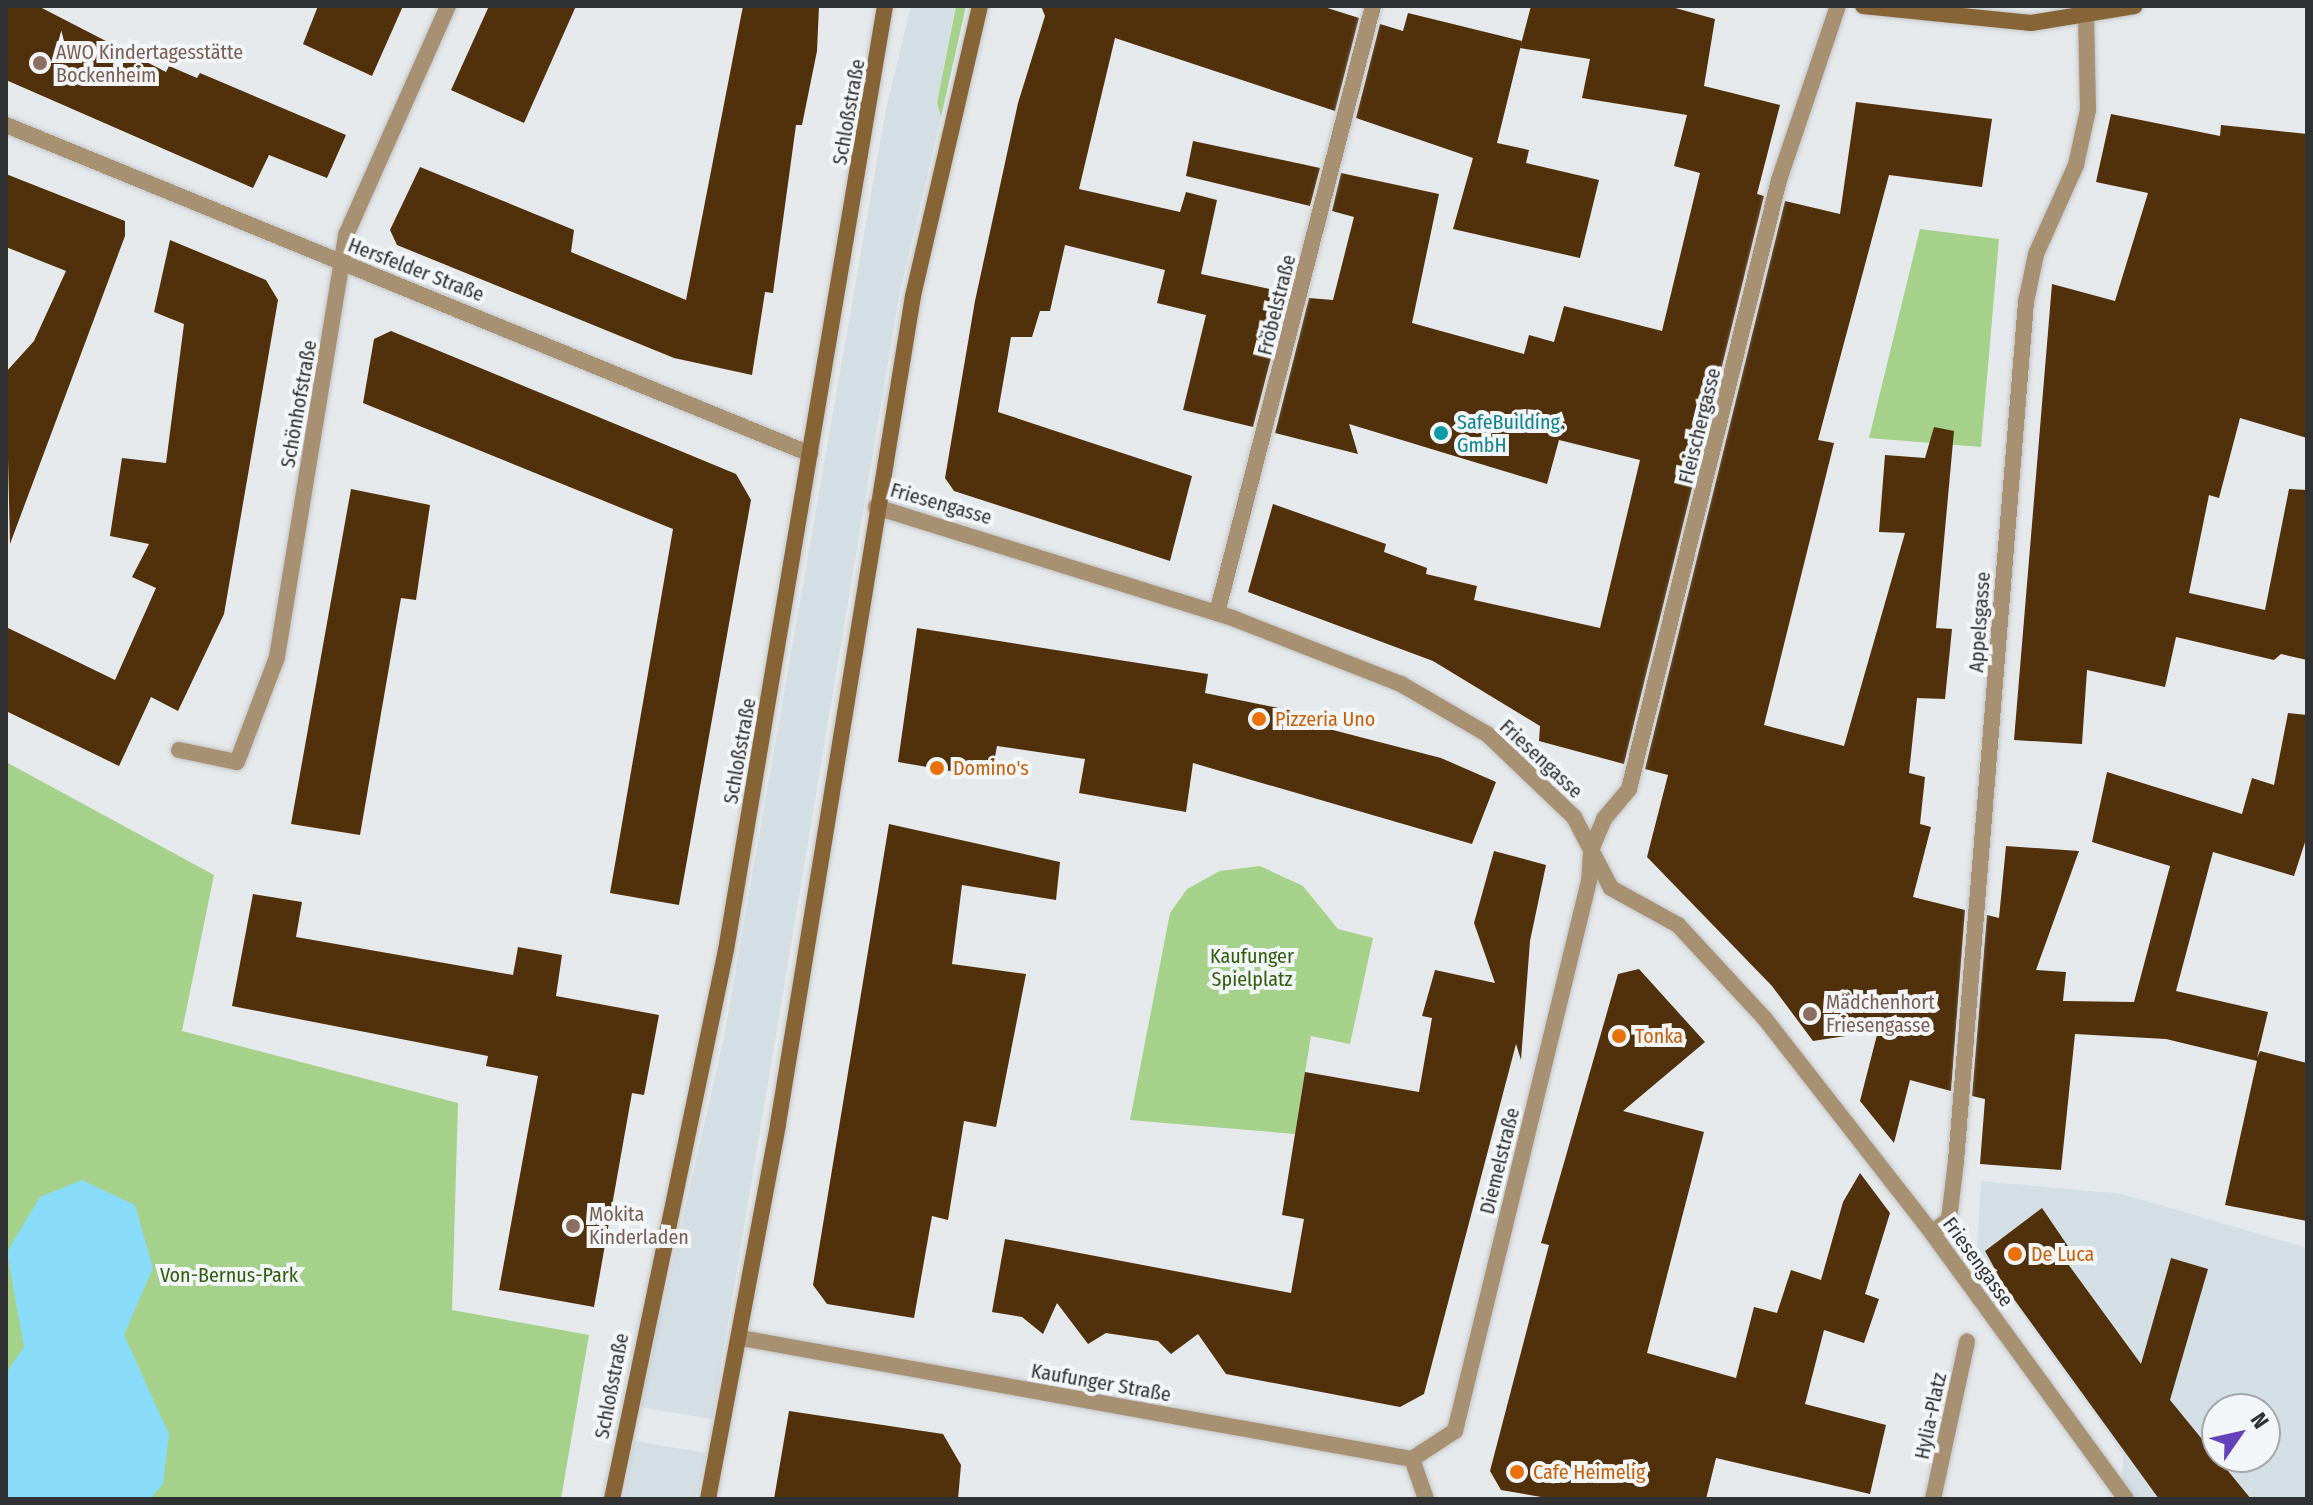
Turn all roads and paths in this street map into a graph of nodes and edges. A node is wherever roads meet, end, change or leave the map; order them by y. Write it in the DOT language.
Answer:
graph roads {
  1 [pos="448,6"];
  2 [pos="885,6"];
  3 [pos="980,6"];
  4 [pos="1373,6"];
  5 [pos="1838,6"];
  6 [pos="1863,6"];
  7 [pos="2135,6"];
  8 [pos="2086,15"];
  9 [pos="6,125"];
  10 [pos="343,262"];
  11 [pos="810,454"];
  12 [pos="876,507"];
  13 [pos="1217,613"];
  14 [pos="179,750"];
  15 [pos="1591,850"];
  16 [pos="1932,1233"];
  17 [pos="741,1338"];
  18 [pos="1967,1342"];
  19 [pos="1412,1459"];
  20 [pos="612,1499"];
  21 [pos="708,1499"];
  22 [pos="1426,1499"];
  23 [pos="1933,1499"];
  24 [pos="2126,1499"];
  1 -- 10 [label="street, Schönhofstraße"];
  2 -- 11 [label="street, Schloßstraße"];
  3 -- 12 [label="street"];
  4 -- 13 [label="street, Fröbelstraße"];
  5 -- 15 [label="street, Fleischergasse"];
  6 -- 8 [label="street"];
  7 -- 8 [label="street"];
  8 -- 16 [label="street, Appelsgasse"];
  9 -- 10 [label="street, Hersfelder Straße"];
  10 -- 11 [label="street, Hersfelder Straße"];
  10 -- 14 [label="street, Schönhofstraße"];
  11 -- 20 [label="street, Schloßstraße"];
  12 -- 13 [label="street, Friesengasse"];
  12 -- 17 [label="street"];
  13 -- 15 [label="street, Friesengasse"];
  15 -- 16 [label="street, Friesengasse"];
  15 -- 19 [label="street, Diemelstraße"];
  16 -- 24 [label="street, Friesengasse"];
  17 -- 19 [label="street, Kaufunger Straße"];
  17 -- 21 [label="street"];
  18 -- 23 [label="street, Hylia-Platz"];
  19 -- 22 [label="street"];
}
